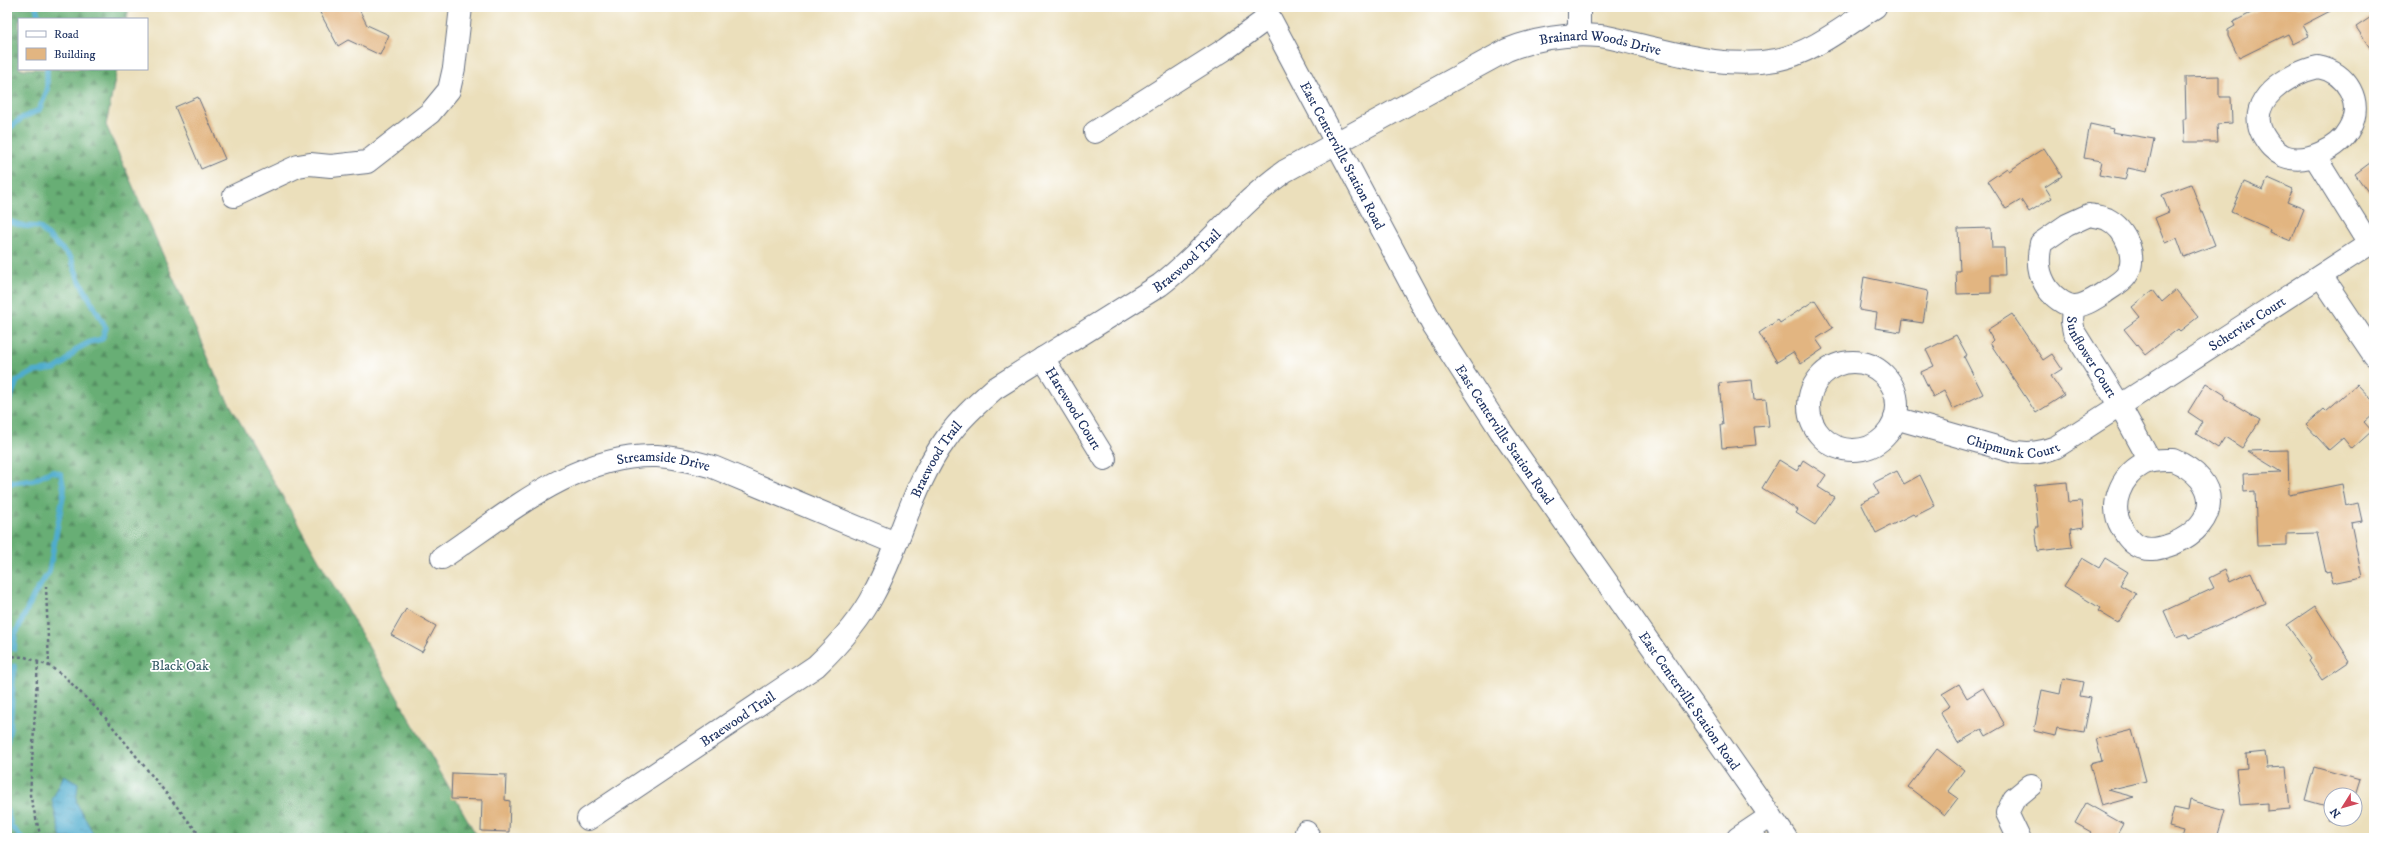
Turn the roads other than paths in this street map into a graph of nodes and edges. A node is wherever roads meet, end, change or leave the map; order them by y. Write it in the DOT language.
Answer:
graph roads {
  1 [pos="461,7"];
  2 [pos="1579,7"];
  3 [pos="1875,7"];
  4 [pos="1266,12"];
  5 [pos="1579,35"];
  6 [pos="1095,132"];
  7 [pos="1336,143"];
  8 [pos="2315,157"];
  9 [pos="234,196"];
  10 [pos="2372,242"];
  11 [pos="2321,276"];
  12 [pos="2073,306"];
  13 [pos="2374,355"];
  14 [pos="1043,358"];
  15 [pos="2120,406"];
  16 [pos="1895,418"];
  17 [pos="1105,459"];
  18 [pos="2150,461"];
  19 [pos="895,543"];
  20 [pos="442,558"];
  21 [pos="2031,785"];
  22 [pos="1771,816"];
  23 [pos="588,819"];
  24 [pos="1738,838"];
  25 [pos="1786,838"];
  26 [pos="2019,838"];
  1 -- 9 [label="street"];
  2 -- 5 [label="street"];
  3 -- 5 [label="street, Brainard Woods Drive"];
  4 -- 6 [label="street"];
  4 -- 7 [label="street, East Centerville Station Road"];
  5 -- 7 [label="street, Brainard Woods Drive"];
  7 -- 14 [label="street, Braewood Trail"];
  7 -- 22 [label="street, East Centerville Station Road"];
  8 -- 8 [label="street"];
  8 -- 10 [label="street"];
  10 -- 11 [label="street, Schervier Court"];
  11 -- 13 [label="street"];
  11 -- 15 [label="street, Schervier Court"];
  12 -- 12 [label="street, Sunflower Court"];
  12 -- 15 [label="street, Sunflower Court"];
  14 -- 17 [label="street, Harewood Court"];
  14 -- 19 [label="street, Braewood Trail"];
  15 -- 16 [label="street, Chipmunk Court"];
  15 -- 18 [label="street, Sunflower Court"];
  16 -- 16 [label="street"];
  18 -- 18 [label="street"];
  19 -- 20 [label="street, Streamside Drive"];
  19 -- 23 [label="street, Braewood Trail"];
  21 -- 26 [label="street"];
  22 -- 24 [label="street"];
  22 -- 25 [label="street, East Centerville Station Road"];
}
